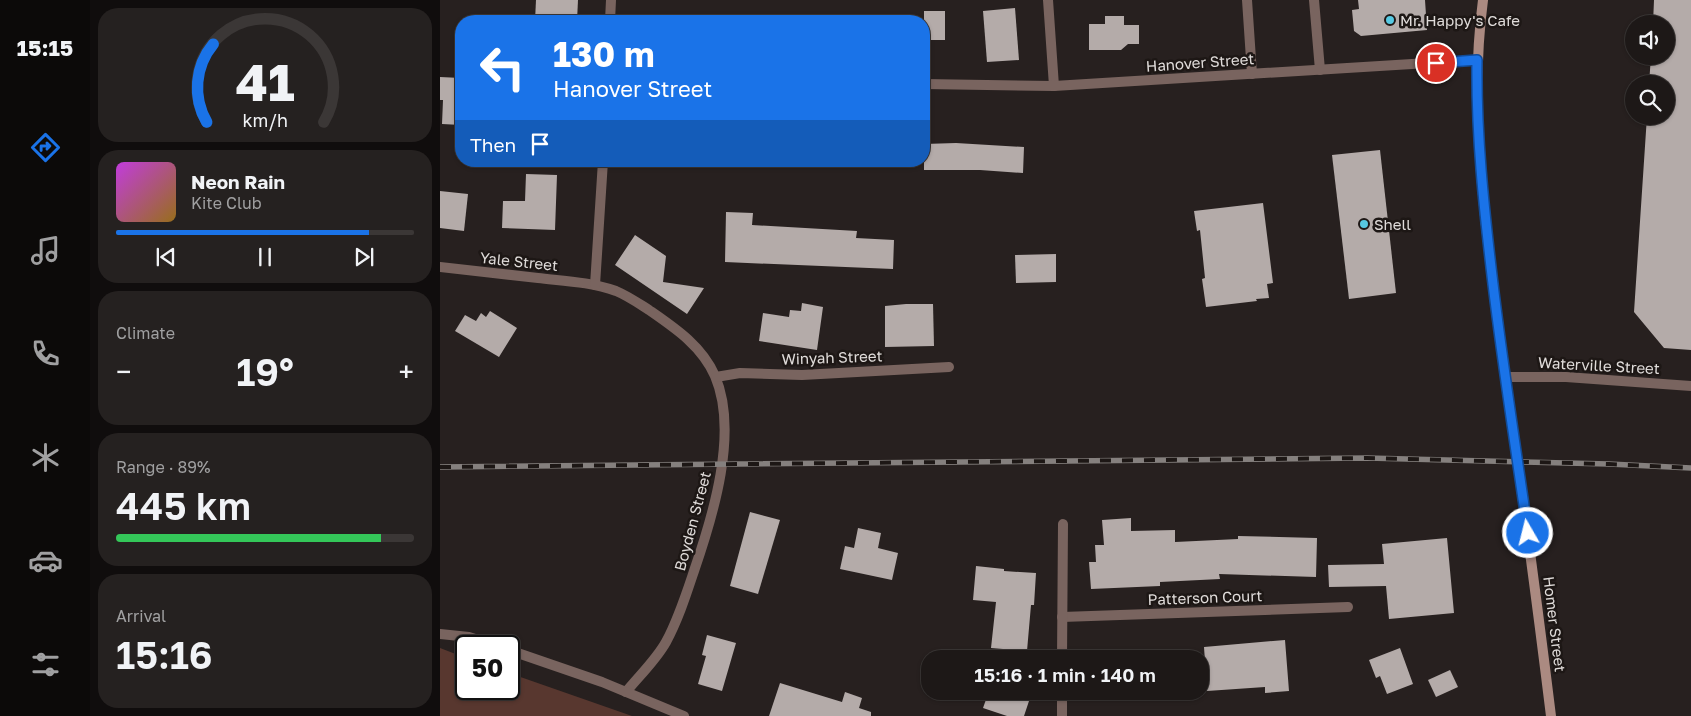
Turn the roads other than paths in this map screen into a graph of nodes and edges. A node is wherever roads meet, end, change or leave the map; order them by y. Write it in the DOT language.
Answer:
graph roads {
  1 [pos="611,0"];
  2 [pos="1048,0"];
  3 [pos="1247,0"];
  4 [pos="1314,0"];
  5 [pos="1483,0"];
  6 [pos="610,15"];
  7 [pos="1477,60"];
  8 [pos="1320,70"];
  9 [pos="1252,74"];
  10 [pos="930,84"];
  11 [pos="1054,86"];
  12 [pos="602,167"];
  13 [pos="440,267"];
  14 [pos="595,286"];
  15 [pos="949,367"];
  16 [pos="716,377"];
  17 [pos="1506,377"];
  18 [pos="1691,386"];
  19 [pos="1063,524"];
  20 [pos="1348,607"];
  21 [pos="1062,617"];
  22 [pos="440,634"];
  23 [pos="456,635"];
  24 [pos="1062,650"];
  25 [pos="520,654"];
  26 [pos="626,692"];
  27 [pos="1062,700"];
  28 [pos="684,716"];
  29 [pos="1062,716"];
  30 [pos="1551,716"];
  1 -- 6 [label="street"];
  2 -- 11 [label="street"];
  3 -- 9 [label="street"];
  4 -- 8 [label="street"];
  5 -- 7 [label="main road, Homer Street"];
  7 -- 8 [label="street, Hanover Street"];
  7 -- 17 [label="main road, Homer Street"];
  8 -- 9 [label="street, Hanover Street"];
  9 -- 11 [label="street, Hanover Street"];
  10 -- 11 [label="street, Hanover Street"];
  12 -- 14 [label="street"];
  13 -- 14 [label="street, Yale Street"];
  14 -- 16 [label="street, Boyden Street"];
  15 -- 16 [label="street, Winyah Street"];
  16 -- 26 [label="street, Boyden Street"];
  17 -- 18 [label="street, Waterville Street"];
  17 -- 30 [label="main road, Homer Street"];
  19 -- 21 [label="street"];
  20 -- 21 [label="street, Patterson Court"];
  21 -- 24 [label="street"];
  22 -- 23 [label="street"];
  25 -- 26 [label="street"];
  26 -- 28 [label="street"];
  27 -- 29 [label="street"];
}
